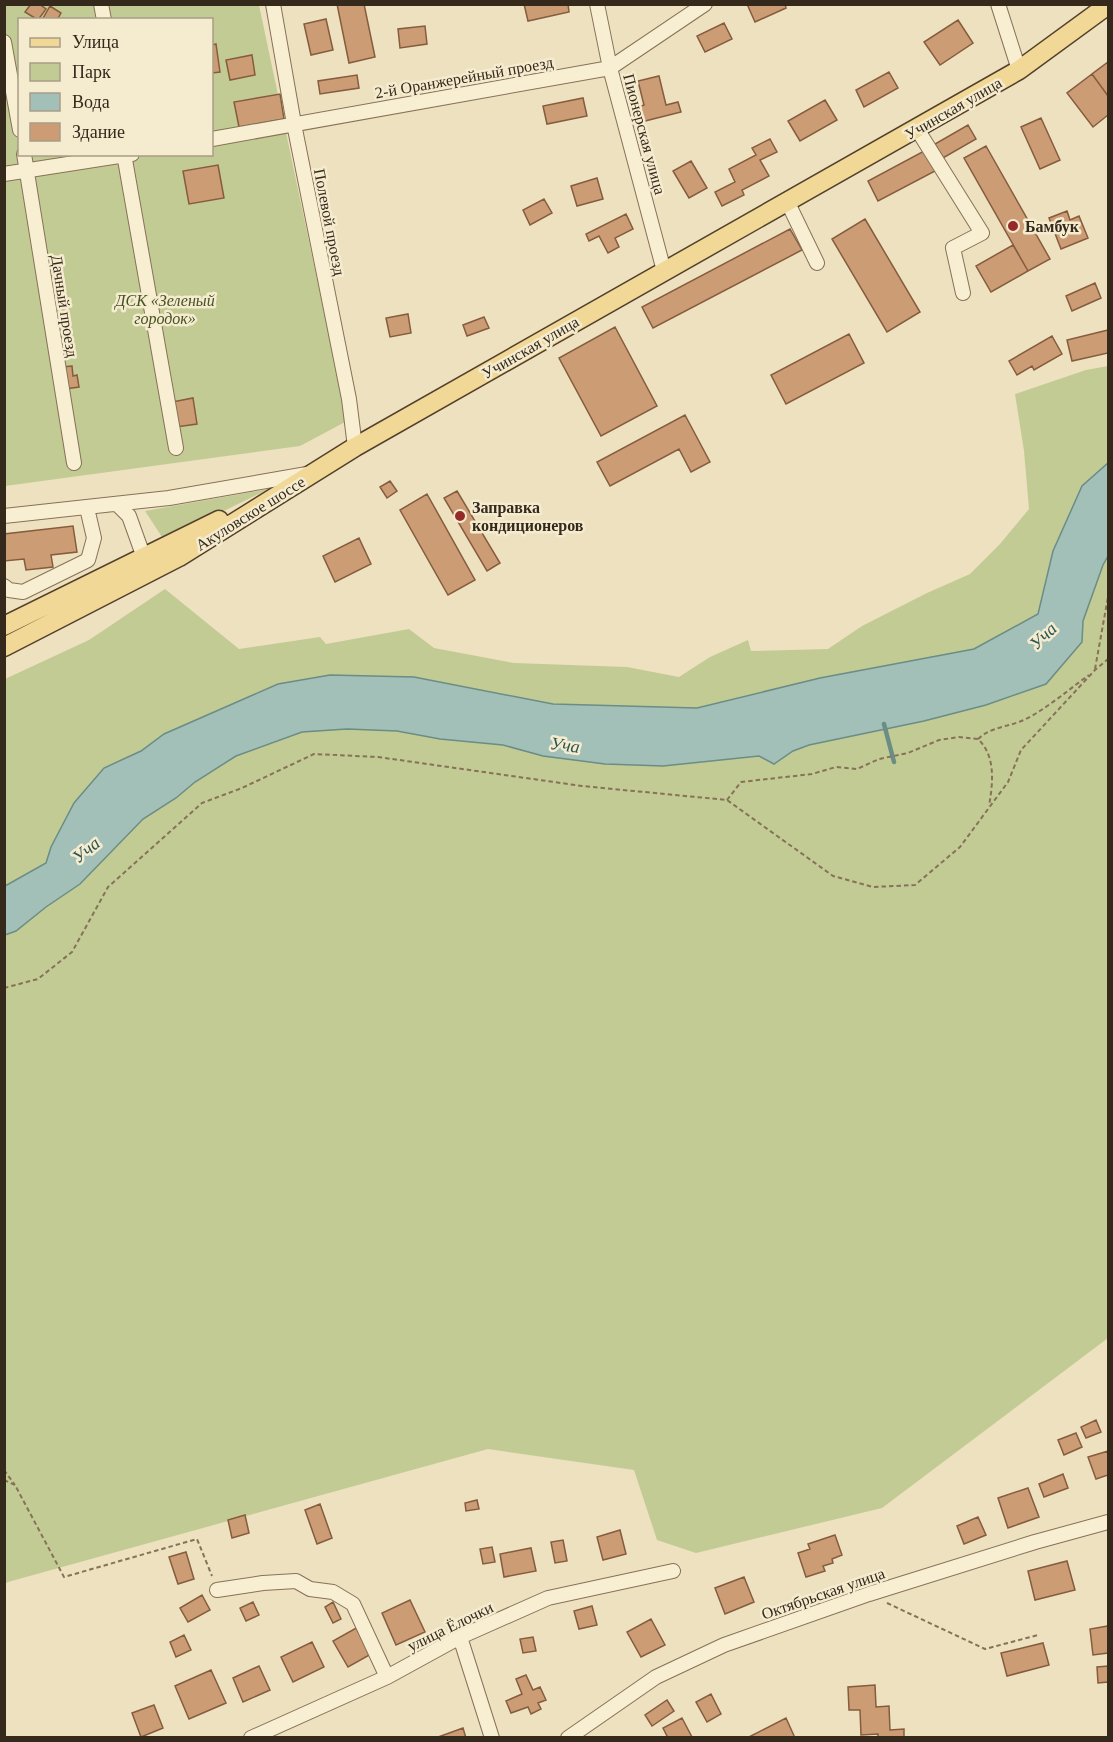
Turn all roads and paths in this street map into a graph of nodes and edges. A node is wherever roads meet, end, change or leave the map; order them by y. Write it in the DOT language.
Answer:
graph roads {
  1 [pos="273,4"];
  2 [pos="597,4"];
  3 [pos="705,4"];
  4 [pos="998,4"];
  5 [pos="1108,5"];
  6 [pos="4,42"];
  7 [pos="610,68"];
  8 [pos="1019,70"];
  9 [pos="18,119"];
  10 [pos="294,124"];
  11 [pos="917,129"];
  12 [pos="213,140"];
  13 [pos="24,156"];
  14 [pos="121,156"];
  15 [pos="127,156"];
  16 [pos="26,171"];
  17 [pos="4,174"];
  18 [pos="788,201"];
  19 [pos="817,263"];
  20 [pos="664,271"];
  21 [pos="963,293"];
  22 [pos="356,447"];
  23 [pos="176,448"];
  24 [pos="74,463"];
  25 [pos="315,472"];
  26 [pos="117,504"];
  27 [pos="87,508"];
  28 [pos="4,516"];
  29 [pos="146,566"];
  30 [pos="4,586"];
  31 [pos="1108,597"];
  32 [pos="8,621"];
  33 [pos="4,647"];
  34 [pos="1108,659"];
  35 [pos="1095,670"];
  36 [pos="978,738"];
  37 [pos="727,800"];
  38 [pos="989,808"];
  39 [pos="4,988"];
  40 [pos="4,1470"];
  41 [pos="4,1480"];
  42 [pos="15,1485"];
  43 [pos="1108,1522"];
  44 [pos="673,1571"];
  45 [pos="217,1590"];
  46 [pos="869,1594"];
  47 [pos="1038,1635"];
  48 [pos="460,1637"];
  49 [pos="387,1677"];
  50 [pos="251,1737"];
  51 [pos="492,1737"];
  52 [pos="568,1737"];
  1 -- 10 [label="street, Полевой проезд"];
  2 -- 7 [label="street, Пионерская улица"];
  3 -- 7 [label="street, 2-й Оранжерейный проезд"];
  4 -- 8 [label="street"];
  5 -- 8 [label="main road, Учинская улица"];
  6 -- 9 [label="street"];
  7 -- 10 [label="street, 2-й Оранжерейный проезд"];
  7 -- 20 [label="street, Пионерская улица"];
  8 -- 11 [label="main road, Учинская улица"];
  10 -- 12 [label="street, 2-й Оранжерейный проезд"];
  10 -- 22 [label="street, Полевой проезд"];
  11 -- 18 [label="main road, Учинская улица"];
  11 -- 21 [label="street"];
  13 -- 16 [label="street, Дачный проезд"];
  14 -- 16 [label="street"];
  15 -- 23 [label="street"];
  16 -- 17 [label="street"];
  16 -- 24 [label="street, Дачный проезд"];
  18 -- 19 [label="street"];
  18 -- 20 [label="main road, Учинская улица"];
  20 -- 22 [label="main road, Учинская улица"];
  22 -- 25 [label="main road, Учинская улица"];
  25 -- 26 [label="street, Учинская улица"];
  25 -- 29 [label="main road, Акуловское шоссе"];
  26 -- 27 [label="street, Учинская улица"];
  26 -- 29 [label="street"];
  27 -- 28 [label="street, Учинская улица"];
  27 -- 30 [label="street"];
  29 -- 32 [label="main road, Акуловское шоссе"];
  29 -- 33 [label="main road, Акуловское шоссе"];
  31 -- 35 [label="path"];
  34 -- 35 [label="path"];
  35 -- 36 [label="path"];
  35 -- 38 [label="path"];
  36 -- 37 [label="path"];
  36 -- 38 [label="path"];
  37 -- 38 [label="path"];
  37 -- 39 [label="path"];
  40 -- 42 [label="path"];
  41 -- 42 [label="path"];
  42 -- 45 [label="path"];
  43 -- 46 [label="street, Октябрьская улица"];
  44 -- 48 [label="street, улица Ёлочки"];
  45 -- 49 [label="street"];
  46 -- 47 [label="path"];
  46 -- 52 [label="street, Октябрьская улица"];
  48 -- 49 [label="street, улица Ёлочки"];
  48 -- 51 [label="street"];
  49 -- 50 [label="street, улица Ёлочки"];
}
